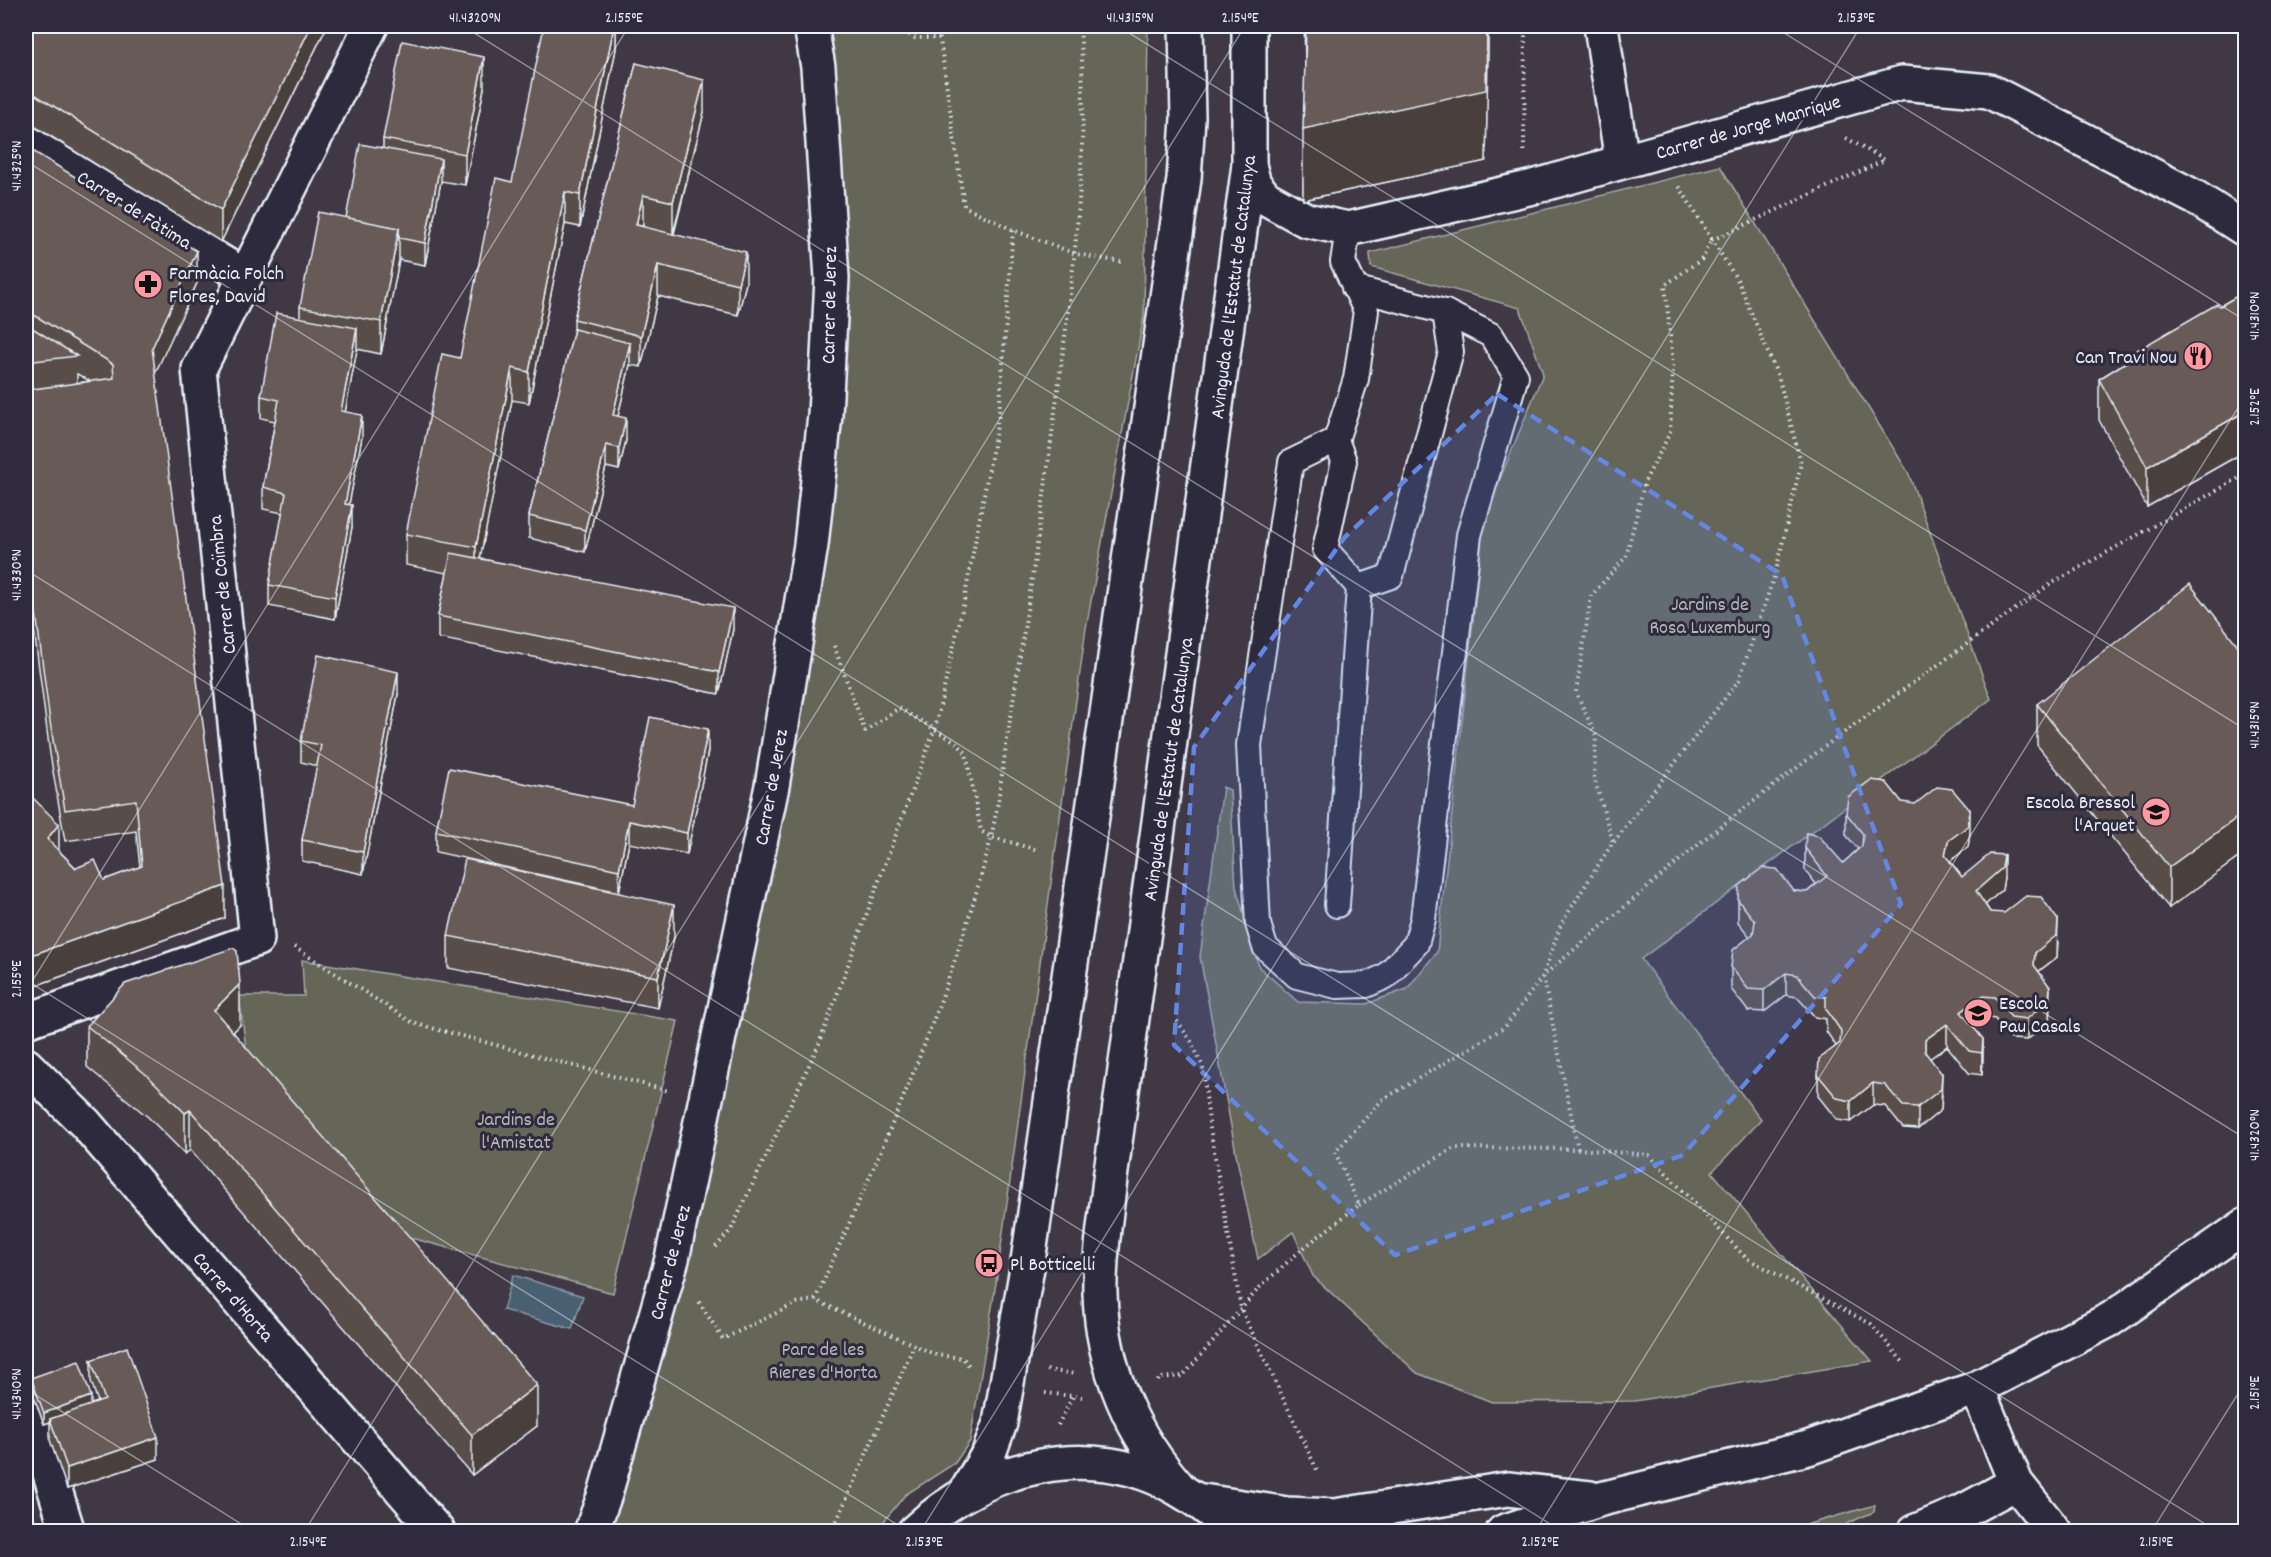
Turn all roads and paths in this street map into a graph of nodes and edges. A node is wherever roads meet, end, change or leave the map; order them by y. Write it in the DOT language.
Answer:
graph roads {
  1 [pos="371,26"];
  2 [pos="811,26"];
  3 [pos="893,26"];
  4 [pos="938,26"];
  5 [pos="1080,26"];
  6 [pos="1186,26"];
  7 [pos="1249,26"];
  8 [pos="1525,26"];
  9 [pos="1602,26"];
  10 [pos="939,38"];
  11 [pos="1842,136"];
  12 [pos="26,142"];
  13 [pos="1524,159"];
  14 [pos="1622,161"];
  15 [pos="1249,165"];
  16 [pos="1678,184"];
  17 [pos="1348,229"];
  18 [pos="1013,230"];
  19 [pos="2246,230"];
  20 [pos="1712,240"];
  21 [pos="1076,254"];
  22 [pos="1122,262"];
  23 [pos="244,276"];
  24 [pos="1354,288"];
  25 [pos="1445,312"];
  26 [pos="1336,440"];
  27 [pos="2246,474"];
  28 [pos="1359,587"];
  29 [pos="836,649"];
  30 [pos="935,728"];
  31 [pos="991,837"];
  32 [pos="1613,842"];
  33 [pos="1038,850"];
  34 [pos="1337,905"];
  35 [pos="291,946"];
  36 [pos="1543,976"];
  37 [pos="26,1021"];
  38 [pos="1177,1021"];
  39 [pos="26,1065"];
  40 [pos="670,1091"];
  41 [pos="1578,1149"];
  42 [pos="1359,1205"];
  43 [pos="2246,1225"];
  44 [pos="708,1255"];
  45 [pos="698,1300"];
  46 [pos="815,1300"];
  47 [pos="1241,1309"];
  48 [pos="914,1345"];
  49 [pos="963,1358"];
  50 [pos="1903,1362"];
  51 [pos="1036,1368"];
  52 [pos="1079,1375"];
  53 [pos="1160,1378"];
  54 [pos="1977,1388"];
  55 [pos="1034,1391"];
  56 [pos="26,1396"];
  57 [pos="1073,1396"];
  58 [pos="1088,1397"];
  59 [pos="1054,1433"];
  60 [pos="1317,1470"];
  61 [pos="2016,1484"];
  62 [pos="966,1492"];
  63 [pos="1189,1496"];
  64 [pos="1601,1499"];
  65 [pos="68,1532"];
  66 [pos="438,1532"];
  67 [pos="591,1532"];
  68 [pos="832,1532"];
  69 [pos="914,1532"];
  70 [pos="1231,1532"];
  71 [pos="1503,1532"];
  72 [pos="1914,1532"];
  73 [pos="2055,1532"];
  1 -- 23 [label="street, Carrer de Coïmbra"];
  2 -- 67 [label="street, Carrer de Jerez"];
  3 -- 10 [label="path"];
  4 -- 10 [label="path"];
  5 -- 21 [label="path"];
  6 -- 62 [label="street"];
  7 -- 15 [label="street, Avinguda de l'Estatut de Catalunya"];
  8 -- 13 [label="path"];
  9 -- 14 [label="street"];
  10 -- 18 [label="path"];
  11 -- 20 [label="path"];
  12 -- 23 [label="street, Carrer de Fàtima"];
  14 -- 17 [label="street, Carrer de Jorge Manrique"];
  14 -- 19 [label="street, Carrer de Jorge Manrique"];
  15 -- 17 [label="street, Carrer de Jorge Manrique"];
  15 -- 63 [label="street, Avinguda de l'Estatut de Catalunya"];
  16 -- 20 [label="path"];
  17 -- 24 [label="lane"];
  18 -- 21 [label="path"];
  18 -- 30 [label="path"];
  20 -- 32 [label="path"];
  20 -- 32 [label="path"];
  21 -- 22 [label="path"];
  21 -- 31 [label="path"];
  23 -- 37 [label="street, Carrer de Coïmbra"];
  24 -- 25 [label="lane"];
  24 -- 26 [label="lane"];
  25 -- 26 [label="lane"];
  25 -- 28 [label="lane"];
  26 -- 28 [label="lane"];
  27 -- 36 [label="path"];
  28 -- 34 [label="lane"];
  29 -- 30 [label="path"];
  30 -- 31 [label="path"];
  30 -- 44 [label="path"];
  31 -- 33 [label="path"];
  31 -- 46 [label="path"];
  32 -- 36 [label="path"];
  35 -- 40 [label="path"];
  36 -- 41 [label="path"];
  36 -- 42 [label="path"];
  38 -- 47 [label="path"];
  39 -- 66 [label="street, Carrer d'Horta"];
  41 -- 42 [label="path"];
  41 -- 50 [label="path"];
  42 -- 47 [label="path"];
  43 -- 54 [label="street"];
  45 -- 46 [label="path"];
  46 -- 48 [label="path"];
  47 -- 53 [label="path"];
  47 -- 60 [label="path"];
  48 -- 49 [label="path"];
  48 -- 68 [label="path"];
  51 -- 52 [label="path"];
  54 -- 61 [label="street"];
  54 -- 64 [label="street"];
  55 -- 57 [label="path"];
  56 -- 65 [label="street"];
  57 -- 58 [label="path"];
  57 -- 59 [label="path"];
  61 -- 72 [label="street"];
  61 -- 73 [label="street"];
  62 -- 63 [label="street"];
  62 -- 69 [label="street"];
  63 -- 64 [label="street"];
  63 -- 70 [label="street"];
  64 -- 71 [label="street"];
}
